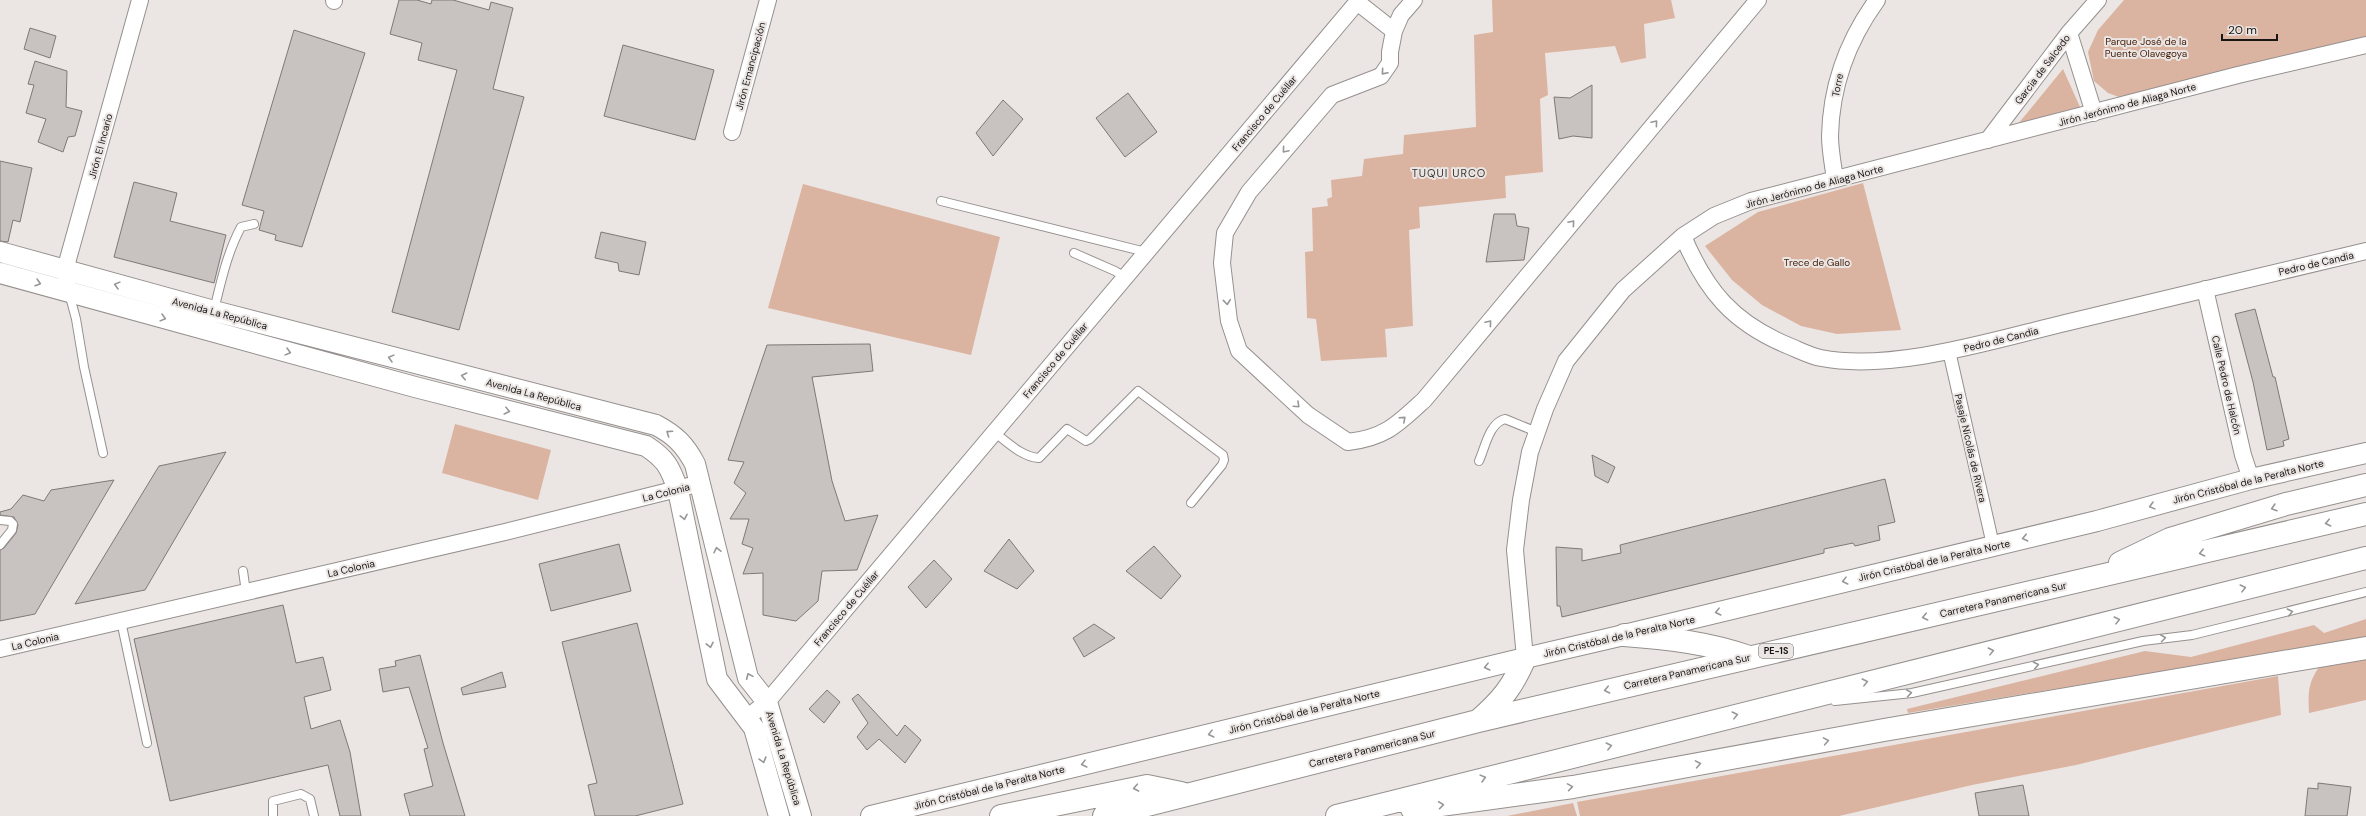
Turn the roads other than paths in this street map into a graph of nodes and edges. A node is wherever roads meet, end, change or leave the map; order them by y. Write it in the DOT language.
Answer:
graph roads {
  1 [pos="140,0"];
  2 [pos="768,0"];
  3 [pos="1414,0"];
  4 [pos="1758,0"];
  5 [pos="1877,0"];
  6 [pos="2098,0"];
  7 [pos="1358,1"];
  8 [pos="1394,31"];
  9 [pos="2069,33"];
  10 [pos="2366,45"];
  11 [pos="2094,113"];
  12 [pos="732,132"];
  13 [pos="1988,140"];
  14 [pos="1835,179"];
  15 [pos="941,201"];
  16 [pos="254,224"];
  17 [pos="1683,236"];
  18 [pos="2366,251"];
  19 [pos="0,252"];
  20 [pos="1146,252"];
  21 [pos="1074,254"];
  22 [pos="65,270"];
  23 [pos="0,273"];
  24 [pos="1125,277"];
  25 [pos="2205,289"];
  26 [pos="68,292"];
  27 [pos="214,311"];
  28 [pos="1949,351"];
  29 [pos="994,432"];
  30 [pos="1537,432"];
  31 [pos="103,453"];
  32 [pos="2366,453"];
  33 [pos="1479,461"];
  34 [pos="2251,479"];
  35 [pos="700,484"];
  36 [pos="2366,485"];
  37 [pos="678,490"];
  38 [pos="1191,503"];
  39 [pos="2366,514"];
  40 [pos="0,520"];
  41 [pos="0,545"];
  42 [pos="1994,545"];
  43 [pos="2366,558"];
  44 [pos="243,571"];
  45 [pos="2079,582"];
  46 [pos="246,592"];
  47 [pos="2366,592"];
  48 [pos="121,621"];
  49 [pos="1624,635"];
  50 [pos="2366,648"];
  51 [pos="0,649"];
  52 [pos="1749,657"];
  53 [pos="1525,658"];
  54 [pos="767,702"];
  55 [pos="1759,709"];
  56 [pos="748,717"];
  57 [pos="1478,721"];
  58 [pos="148,743"];
  59 [pos="1188,794"];
  60 [pos="274,816"];
  61 [pos="314,816"];
  62 [pos="779,816"];
  63 [pos="801,816"];
  64 [pos="871,816"];
  65 [pos="1001,816"];
  66 [pos="1104,816"];
  67 [pos="1337,816"];
  68 [pos="1361,816"];
  1 -- 22 [label="street, Jirón El Incario"];
  2 -- 12 [label="street, Jirón Emancipación"];
  3 -- 8 [label="street"];
  8 -- 4 [label="street, one-way"];
  5 -- 14 [label="street, Torre"];
  6 -- 9 [label="street, Garcia de Salcedo"];
  7 -- 8 [label="street"];
  7 -- 20 [label="street, Francisco de Cuéllar"];
  9 -- 11 [label="street"];
  9 -- 13 [label="street, Garcia de Salcedo"];
  10 -- 11 [label="street, Jirón Jerónimo de Aliaga Norte"];
  11 -- 13 [label="street, Jirón Jerónimo de Aliaga Norte"];
  13 -- 14 [label="street, Jirón Jerónimo de Aliaga Norte"];
  14 -- 17 [label="street, Jirón Jerónimo de Aliaga Norte"];
  15 -- 20 [label="lane"];
  16 -- 27 [label="lane"];
  17 -- 28 [label="street, Pedro de Candia"];
  17 -- 30 [label="street, Jirón Jerónimo de Aliaga Norte"];
  18 -- 25 [label="street, Pedro de Candia"];
  19 -- 22 [label="street, Avenida La República"];
  20 -- 24 [label="street, Francisco de Cuéllar"];
  21 -- 24 [label="lane"];
  22 -- 26 [label="street, Jirón El Incario"];
  27 -- 22 [label="street, Avenida La República, one-way"];
  23 -- 26 [label="street, Avenida La República, one-way"];
  24 -- 29 [label="street, Francisco de Cuéllar"];
  25 -- 28 [label="street, Pedro de Candia"];
  25 -- 34 [label="street, Calle Pedro de Halcón"];
  26 -- 31 [label="lane"];
  26 -- 37 [label="street, Avenida La República, one-way"];
  35 -- 27 [label="street, Avenida La República, one-way"];
  28 -- 42 [label="street, Pasaje Nicolás de Rivera"];
  29 -- 38 [label="lane"];
  29 -- 54 [label="street, Francisco de Cuéllar"];
  30 -- 33 [label="lane"];
  30 -- 53 [label="street, Jirón Jerónimo de Aliaga Norte"];
  32 -- 34 [label="street, Jirón Cristóbal de la Peralta Norte"];
  34 -- 42 [label="street, Jirón Cristóbal de la Peralta Norte, one-way"];
  35 -- 37 [label="street, La Colonia"];
  54 -- 35 [label="street, Avenida La República, one-way"];
  36 -- 45 [label="highway, one-way"];
  37 -- 46 [label="street, La Colonia"];
  37 -- 56 [label="street, Avenida La República, one-way"];
  39 -- 45 [label="highway, Carretera Panamericana Sur / PE-1S, one-way"];
  40 -- 41 [label="lane"];
  42 -- 49 [label="street, Jirón Cristóbal de la Peralta Norte, one-way"];
  55 -- 43 [label="highway, one-way"];
  44 -- 46 [label="lane"];
  45 -- 52 [label="highway, Carretera Panamericana Sur / PE-1S, one-way"];
  46 -- 48 [label="street, La Colonia"];
  55 -- 47 [label="lane, one-way"];
  48 -- 51 [label="street, La Colonia"];
  48 -- 58 [label="lane"];
  49 -- 52 [label="highway"];
  49 -- 53 [label="street, Jirón Cristóbal de la Peralta Norte"];
  68 -- 50 [label="highway, one-way"];
  52 -- 57 [label="highway, Carretera Panamericana Sur / PE-1S, one-way"];
  53 -- 57 [label="highway"];
  53 -- 64 [label="street, Jirón Cristóbal de la Peralta Norte, one-way"];
  54 -- 56 [label="street, Francisco de Cuéllar"];
  54 -- 63 [label="street, Avenida La República"];
  67 -- 55 [label="highway, one-way"];
  56 -- 62 [label="street, Avenida La República, one-way"];
  57 -- 59 [label="highway, Carretera Panamericana Sur / PE-1S"];
  59 -- 65 [label="highway, one-way"];
  59 -- 66 [label="highway, Carretera Panamericana Sur / PE-1S"];
  60 -- 61 [label="lane"];
}
